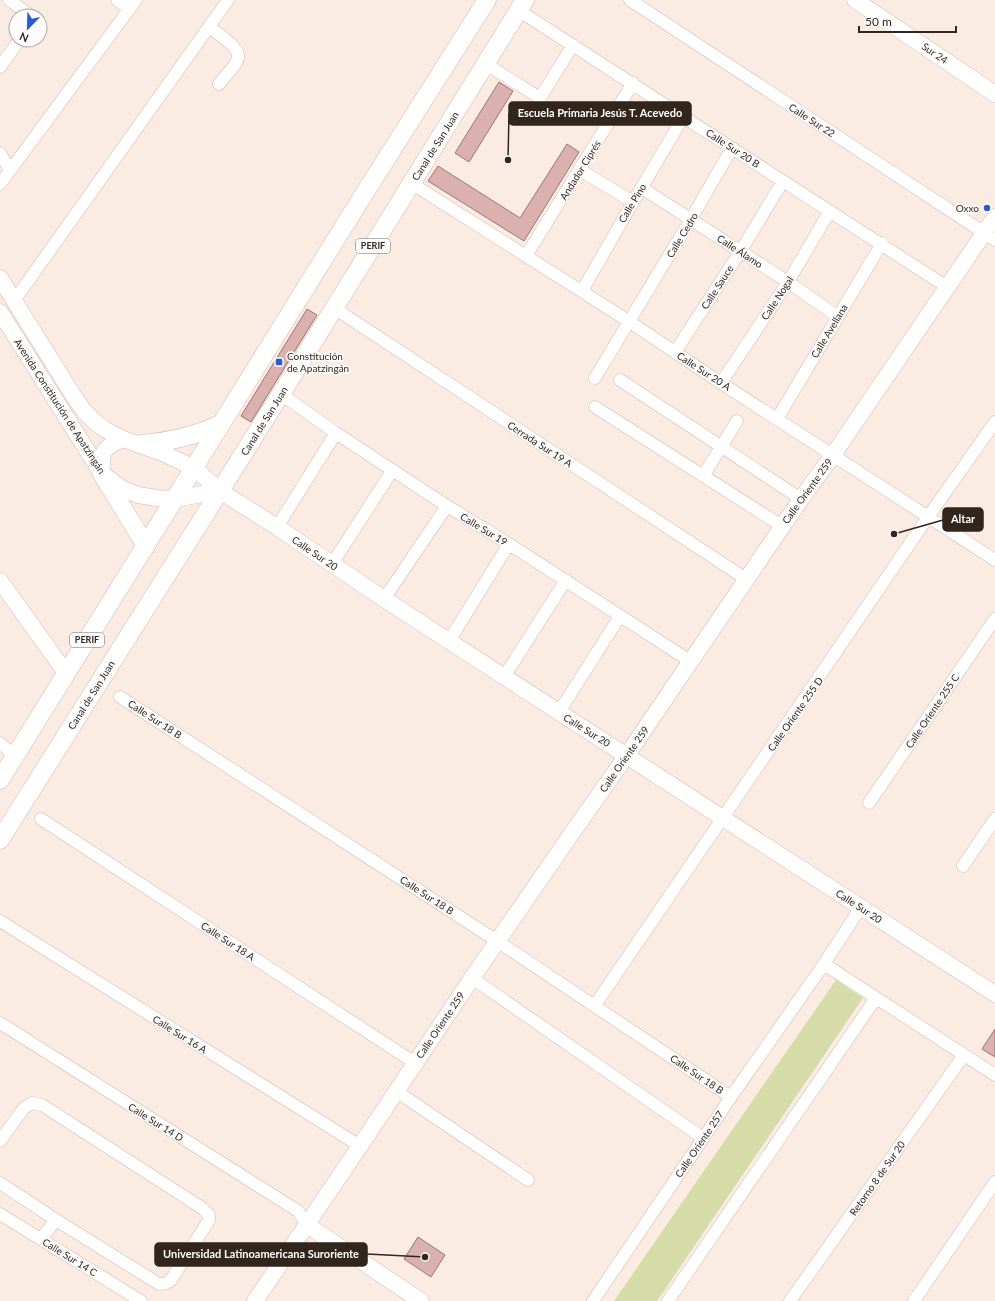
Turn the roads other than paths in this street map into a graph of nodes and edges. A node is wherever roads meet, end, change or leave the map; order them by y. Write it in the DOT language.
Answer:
graph roads {
  1 [pos="9,0"];
  2 [pos="117,0"];
  3 [pos="228,0"];
  4 [pos="487,0"];
  5 [pos="630,0"];
  6 [pos="855,0"];
  7 [pos="133,4"];
  8 [pos="522,5"];
  9 [pos="20,8"];
  10 [pos="209,27"];
  11 [pos="573,45"];
  12 [pos="14,48"];
  13 [pos="486,64"];
  14 [pos="0,67"];
  15 [pos="633,83"];
  16 [pos="219,84"];
  17 [pos="995,94"];
  18 [pos="684,116"];
  19 [pos="732,148"];
  20 [pos="0,153"];
  21 [pos="10,170"];
  22 [pos="580,170"];
  23 [pos="783,181"];
  24 [pos="411,183"];
  25 [pos="0,184"];
  26 [pos="642,188"];
  27 [pos="633,202"];
  28 [pos="830,211"];
  29 [pos="995,218"];
  30 [pos="691,220"];
  31 [pos="990,236"];
  32 [pos="882,243"];
  33 [pos="740,252"];
  34 [pos="526,256"];
  35 [pos="0,278"];
  36 [pos="788,282"];
  37 [pos="947,287"];
  38 [pos="582,291"];
  39 [pos="14,301"];
  40 [pos="334,308"];
  41 [pos="0,312"];
  42 [pos="837,316"];
  43 [pos="630,322"];
  44 [pos="675,352"];
  45 [pos="595,378"];
  46 [pos="620,380"];
  47 [pos="722,383"];
  48 [pos="281,394"];
  49 [pos="595,407"];
  50 [pos="777,419"];
  51 [pos="738,421"];
  52 [pos="995,422"];
  53 [pos="221,424"];
  54 [pos="336,433"];
  55 [pos="132,442"];
  56 [pos="722,447"];
  57 [pos="833,455"];
  58 [pos="194,468"];
  59 [pos="392,471"];
  60 [pos="102,474"];
  61 [pos="704,476"];
  62 [pos="220,491"];
  63 [pos="174,499"];
  64 [pos="801,499"];
  65 [pos="446,506"];
  66 [pos="928,517"];
  67 [pos="782,526"];
  68 [pos="277,527"];
  69 [pos="509,544"];
  70 [pos="146,546"];
  71 [pos="995,560"];
  72 [pos="332,564"];
  73 [pos="746,579"];
  74 [pos="566,580"];
  75 [pos="0,581"];
  76 [pos="384,599"];
  77 [pos="620,616"];
  78 [pos="995,619"];
  79 [pos="449,641"];
  80 [pos="690,661"];
  81 [pos="66,673"];
  82 [pos="504,677"];
  83 [pos="120,697"];
  84 [pos="559,712"];
  85 [pos="0,743"];
  86 [pos="627,755"];
  87 [pos="15,756"];
  88 [pos="0,780"];
  89 [pos="869,803"];
  90 [pos="723,818"];
  91 [pos="41,819"];
  92 [pos="995,819"];
  93 [pos="0,840"];
  94 [pos="964,866"];
  95 [pos="861,907"];
  96 [pos="0,921"];
  97 [pos="497,940"];
  98 [pos="824,964"];
  99 [pos="472,978"];
  100 [pos="995,994"];
  101 [pos="876,998"];
  102 [pos="595,1005"];
  103 [pos="0,1023"];
  104 [pos="964,1055"];
  105 [pos="415,1063"];
  106 [pos="995,1075"];
  107 [pos="396,1091"];
  108 [pos="731,1096"];
  109 [pos="703,1138"];
  110 [pos="0,1141"];
  111 [pos="360,1146"];
  112 [pos="528,1180"];
  113 [pos="995,1182"];
  114 [pos="0,1183"];
  115 [pos="0,1214"];
  116 [pos="56,1220"];
  117 [pos="307,1225"];
  118 [pos="41,1239"];
  119 [pos="141,1301"];
  120 [pos="255,1301"];
  121 [pos="421,1301"];
  122 [pos="593,1301"];
  123 [pos="668,1301"];
  124 [pos="790,1301"];
  125 [pos="914,1301"];
  1 -- 9 [label="street"];
  2 -- 7 [label="street"];
  3 -- 10 [label="street"];
  4 -- 53 [label="main road, PERIF"];
  5 -- 31 [label="street, Calle Sur 22"];
  6 -- 17 [label="street, Sur 24"];
  7 -- 21 [label="street"];
  8 -- 11 [label="street, Calle Sur 20 B"];
  8 -- 13 [label="main road, Canal de San Juan / PERIF"];
  10 -- 16 [label="street"];
  10 -- 39 [label="street"];
  11 -- 13 [label="street"];
  11 -- 15 [label="street, Calle Sur 20 B"];
  12 -- 14 [label="street"];
  13 -- 24 [label="main road, Canal de San Juan / PERIF"];
  15 -- 18 [label="street, Calle Sur 20 B"];
  15 -- 22 [label="street, Andador Ciprés"];
  18 -- 19 [label="street, Calle Sur 20 B"];
  18 -- 26 [label="street, Calle Pino"];
  19 -- 23 [label="street, Calle Sur 20 B"];
  19 -- 30 [label="street, Calle Cedro"];
  20 -- 21 [label="street"];
  21 -- 25 [label="street"];
  22 -- 27 [label="street"];
  22 -- 34 [label="street, Andador Ciprés"];
  23 -- 28 [label="street, Calle Sur 20 B"];
  23 -- 33 [label="street, Calle Sauce"];
  24 -- 34 [label="street, Calle Sur 20 A"];
  24 -- 40 [label="main road, Canal de San Juan / PERIF"];
  26 -- 27 [label="street, Calle Pino"];
  26 -- 30 [label="street, Calle Álamo"];
  27 -- 38 [label="street, Calle Pino"];
  28 -- 32 [label="street, Calle Sur 20 B"];
  28 -- 36 [label="street, Calle Nogal"];
  29 -- 31 [label="street, Calle Oriente 259"];
  30 -- 33 [label="street, Calle Álamo"];
  30 -- 43 [label="street, Calle Cedro"];
  31 -- 37 [label="street, Calle Oriente 259"];
  32 -- 37 [label="street, Calle Sur 20 B"];
  32 -- 42 [label="street, Calle Avellana"];
  33 -- 36 [label="street, Calle Álamo"];
  33 -- 44 [label="street, Calle Sauce"];
  34 -- 38 [label="street, Calle Sur 20 A"];
  35 -- 39 [label="street, Avenida Constitución de Apatzingán"];
  36 -- 42 [label="street, Calle Álamo"];
  36 -- 47 [label="street, Calle Nogal"];
  37 -- 57 [label="street, Calle Oriente 259"];
  38 -- 43 [label="street, Calle Sur 20 A"];
  39 -- 55 [label="street, Avenida Constitución de Apatzingán"];
  40 -- 48 [label="main road, Canal de San Juan / PERIF"];
  40 -- 73 [label="street, Cerrada Sur 19 A"];
  41 -- 60 [label="street, Avenida Constitución de Apatzingán"];
  42 -- 50 [label="street, Calle Avellana"];
  43 -- 44 [label="street, Calle Sur 20 A"];
  43 -- 45 [label="street, Calle Cedro"];
  44 -- 47 [label="street, Calle Sur 20 A"];
  46 -- 56 [label="street"];
  47 -- 50 [label="street, Calle Sur 20 A"];
  48 -- 54 [label="street, Calle Sur 19"];
  48 -- 62 [label="main road, Canal de San Juan / PERIF"];
  49 -- 61 [label="street"];
  50 -- 57 [label="street, Calle Sur 20 A"];
  51 -- 56 [label="street"];
  52 -- 66 [label="street, Calle Oriente 255 D"];
  53 -- 55 [label="main road"];
  53 -- 58 [label="main road, PERIF"];
  54 -- 59 [label="street, Calle Sur 19"];
  54 -- 68 [label="street"];
  55 -- 58 [label="street, Avenida Constitución de Apatzingán"];
  55 -- 60 [label="street"];
  56 -- 61 [label="street"];
  56 -- 64 [label="street"];
  57 -- 64 [label="street, Calle Oriente 259"];
  57 -- 66 [label="street, Calle Sur 20 A"];
  58 -- 62 [label="street, Avenida Constitución de Apatzingán"];
  58 -- 63 [label="main road, PERIF"];
  59 -- 65 [label="street, Calle Sur 19"];
  59 -- 72 [label="street"];
  60 -- 63 [label="street, Avenida Constitución de Apatzingán"];
  60 -- 70 [label="main road"];
  61 -- 67 [label="street"];
  62 -- 63 [label="street, Avenida Constitución de Apatzingán"];
  62 -- 68 [label="street, Calle Sur 20"];
  62 -- 93 [label="main road, Canal de San Juan / PERIF"];
  63 -- 70 [label="main road, PERIF"];
  64 -- 67 [label="street, Calle Oriente 259"];
  65 -- 69 [label="street, Calle Sur 19"];
  65 -- 76 [label="street"];
  66 -- 71 [label="street, Calle Sur 20 A"];
  66 -- 90 [label="street, Calle Oriente 255 D"];
  67 -- 73 [label="street, Calle Oriente 259"];
  68 -- 72 [label="street, Calle Sur 20"];
  69 -- 74 [label="street, Calle Sur 19"];
  69 -- 79 [label="street"];
  70 -- 81 [label="main road, PERIF"];
  72 -- 76 [label="street, Calle Sur 20"];
  73 -- 80 [label="street, Calle Oriente 259"];
  74 -- 77 [label="street, Calle Sur 19"];
  74 -- 82 [label="street"];
  75 -- 81 [label="street"];
  76 -- 79 [label="street, Calle Sur 20"];
  77 -- 80 [label="street, Calle Sur 19"];
  77 -- 84 [label="street"];
  78 -- 89 [label="street, Calle Oriente 255 C"];
  79 -- 82 [label="street, Calle Sur 20"];
  80 -- 86 [label="street, Calle Oriente 259"];
  81 -- 87 [label="main road, PERIF"];
  82 -- 84 [label="street, Calle Sur 20"];
  83 -- 97 [label="street, Calle Sur 18 B"];
  84 -- 86 [label="street, Calle Sur 20"];
  85 -- 87 [label="street"];
  86 -- 90 [label="street, Calle Sur 20"];
  86 -- 97 [label="street, Calle Oriente 259"];
  87 -- 88 [label="main road, PERIF"];
  90 -- 95 [label="street, Calle Sur 20"];
  90 -- 102 [label="street, Calle Oriente 255 D"];
  91 -- 105 [label="street, Calle Sur 18 A"];
  92 -- 94 [label="street"];
  95 -- 98 [label="street, Calle Oriente 257"];
  95 -- 100 [label="street, Calle Sur 20"];
  96 -- 111 [label="street, Calle Sur 16 A"];
  97 -- 99 [label="street, Calle Oriente 259"];
  97 -- 102 [label="street, Calle Sur 18 B"];
  98 -- 101 [label="street"];
  98 -- 108 [label="street, Calle Oriente 257"];
  99 -- 105 [label="street, Calle Oriente 259"];
  99 -- 109 [label="street"];
  101 -- 104 [label="street"];
  101 -- 123 [label="street"];
  102 -- 108 [label="street, Calle Sur 18 B"];
  103 -- 117 [label="street, Calle Sur 14 D"];
  104 -- 106 [label="street"];
  104 -- 124 [label="street, Retorno 8 de Sur 20"];
  105 -- 107 [label="street, Calle Oriente 259"];
  107 -- 111 [label="street, Calle Oriente 259"];
  107 -- 112 [label="street"];
  108 -- 109 [label="street, Calle Oriente 257"];
  109 -- 122 [label="street, Calle Oriente 257"];
  110 -- 116 [label="street"];
  111 -- 117 [label="street, Calle Oriente 259"];
  113 -- 125 [label="street"];
  114 -- 116 [label="street"];
  115 -- 118 [label="street, Calle Sur 14 C"];
  116 -- 118 [label="street"];
  117 -- 120 [label="street, Calle Oriente 259"];
  117 -- 121 [label="street"];
  118 -- 119 [label="street, Calle Sur 14 C"];
}
